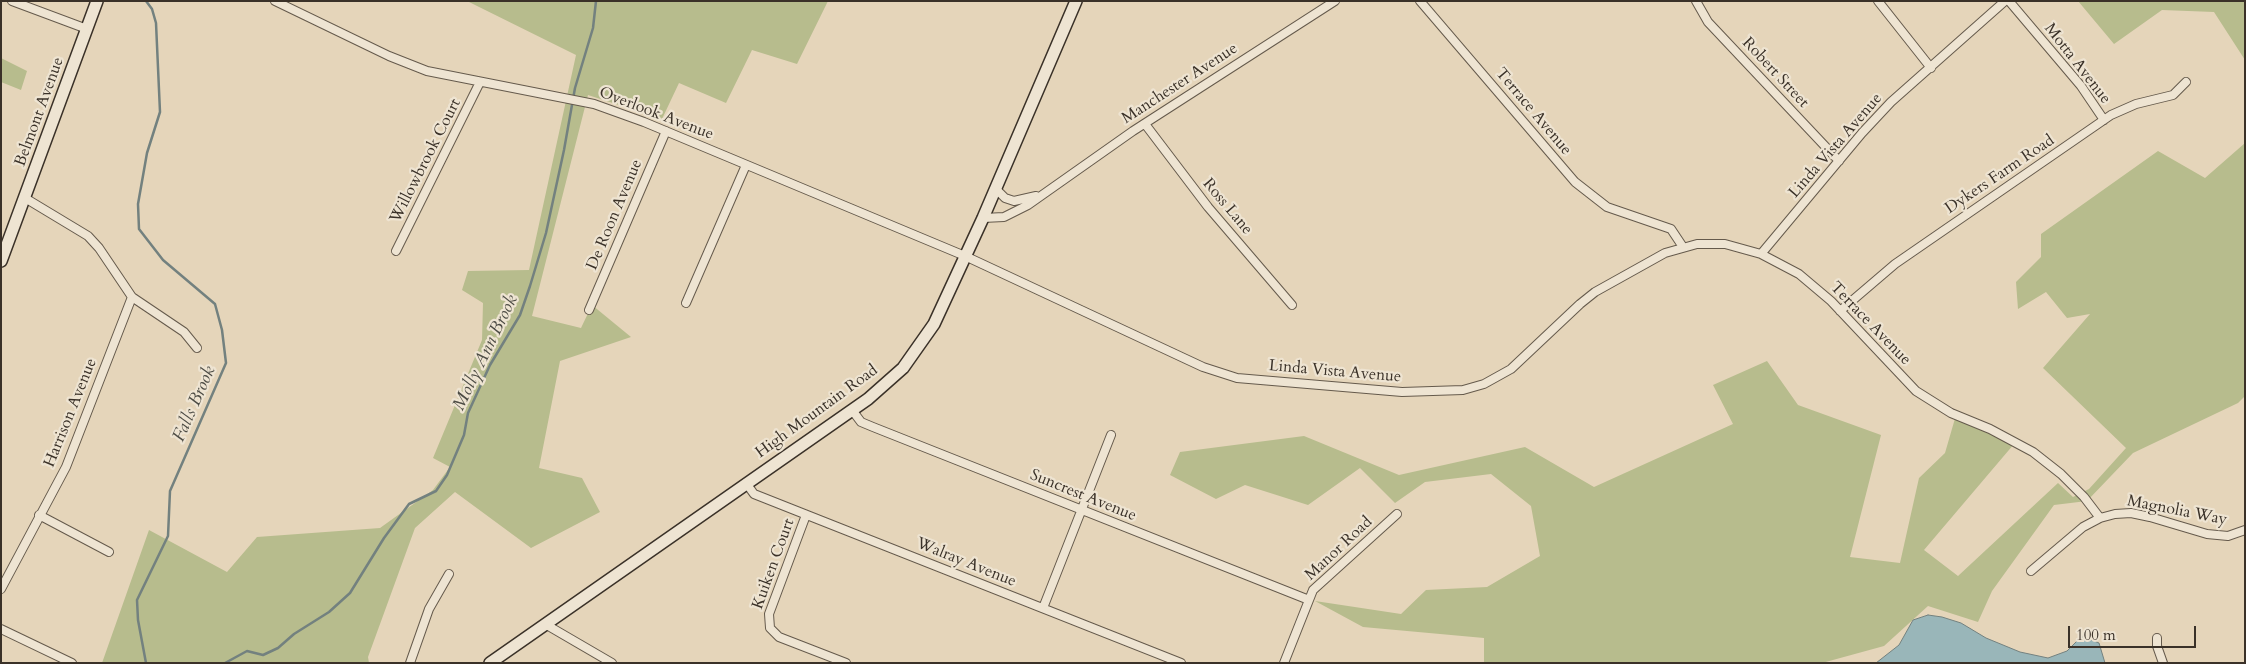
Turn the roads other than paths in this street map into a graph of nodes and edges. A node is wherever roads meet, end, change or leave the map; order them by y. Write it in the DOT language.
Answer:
graph roads {
  1 [pos="12,1"];
  2 [pos="97,1"];
  3 [pos="275,1"];
  4 [pos="1076,1"];
  5 [pos="1335,1"];
  6 [pos="1420,1"];
  7 [pos="1696,1"];
  8 [pos="1878,1"];
  9 [pos="2006,1"];
  10 [pos="2010,1"];
  11 [pos="87,29"];
  12 [pos="1931,68"];
  13 [pos="480,82"];
  14 [pos="2186,82"];
  15 [pos="2104,120"];
  16 [pos="1145,124"];
  17 [pos="666,131"];
  18 [pos="1839,161"];
  19 [pos="746,165"];
  20 [pos="995,188"];
  21 [pos="1043,194"];
  22 [pos="25,198"];
  23 [pos="982,218"];
  24 [pos="1683,247"];
  25 [pos="396,252"];
  26 [pos="1761,254"];
  27 [pos="965,256"];
  28 [pos="1,261"];
  29 [pos="132,297"];
  30 [pos="686,303"];
  31 [pos="1292,305"];
  32 [pos="589,310"];
  33 [pos="1840,311"];
  34 [pos="197,348"];
  35 [pos="852,410"];
  36 [pos="1112,434"];
  37 [pos="746,484"];
  38 [pos="1082,510"];
  39 [pos="1397,514"];
  40 [pos="40,515"];
  41 [pos="806,515"];
  42 [pos="2100,518"];
  43 [pos="2245,530"];
  44 [pos="109,552"];
  45 [pos="2031,570"];
  46 [pos="449,574"];
  47 [pos="1,589"];
  48 [pos="1309,600"];
  49 [pos="1043,608"];
  50 [pos="545,624"];
  51 [pos="1,629"];
  52 [pos="2157,638"];
  53 [pos="72,663"];
  54 [pos="410,663"];
  55 [pos="490,663"];
  56 [pos="612,663"];
  57 [pos="846,663"];
  58 [pos="1181,663"];
  59 [pos="1284,663"];
  60 [pos="2163,663"];
  1 -- 11 [label="street"];
  2 -- 11 [label="street, Belmont Avenue"];
  3 -- 13 [label="street, Overlook Avenue"];
  4 -- 20 [label="street, High Mountain Road"];
  5 -- 16 [label="street, Manchester Avenue"];
  6 -- 24 [label="street, Terrace Avenue"];
  7 -- 18 [label="street, Robert Street"];
  8 -- 12 [label="street"];
  9 -- 12 [label="street, Linda Vista Avenue"];
  10 -- 15 [label="street, Motta Avenue"];
  11 -- 22 [label="street, Belmont Avenue"];
  12 -- 18 [label="street, Linda Vista Avenue"];
  13 -- 17 [label="street, Overlook Avenue"];
  13 -- 25 [label="street, Willowbrook Court"];
  14 -- 15 [label="street, Dykers Farm Road"];
  15 -- 33 [label="street, Dykers Farm Road"];
  16 -- 21 [label="street, Manchester Avenue"];
  16 -- 31 [label="street, Ross Lane"];
  17 -- 19 [label="street, Overlook Avenue"];
  17 -- 32 [label="street, De Roon Avenue"];
  18 -- 26 [label="street, Linda Vista Avenue"];
  19 -- 27 [label="street, Overlook Avenue"];
  19 -- 30 [label="street"];
  20 -- 21 [label="street, Manchester Avenue"];
  20 -- 23 [label="street, High Mountain Road"];
  21 -- 23 [label="street, Manchester Avenue"];
  22 -- 28 [label="street, Belmont Avenue"];
  22 -- 29 [label="street"];
  23 -- 27 [label="street, High Mountain Road"];
  24 -- 26 [label="street, Terrace Avenue"];
  24 -- 27 [label="street, Linda Vista Avenue"];
  26 -- 33 [label="street, Terrace Avenue"];
  27 -- 35 [label="street, High Mountain Road"];
  29 -- 34 [label="street"];
  29 -- 40 [label="street, Harrison Avenue"];
  33 -- 42 [label="street, Terrace Avenue"];
  35 -- 37 [label="street, High Mountain Road"];
  35 -- 38 [label="street, Suncrest Avenue"];
  36 -- 38 [label="street"];
  37 -- 41 [label="street, Walray Avenue"];
  37 -- 50 [label="street, High Mountain Road"];
  38 -- 48 [label="street, Suncrest Avenue"];
  38 -- 49 [label="street"];
  39 -- 48 [label="street, Manor Road"];
  40 -- 44 [label="street"];
  40 -- 47 [label="street, Harrison Avenue"];
  41 -- 49 [label="street, Walray Avenue"];
  41 -- 57 [label="street, Kuiken Court"];
  42 -- 43 [label="street, Magnolia Way"];
  42 -- 45 [label="street, Magnolia Way"];
  46 -- 54 [label="street"];
  48 -- 59 [label="street, Manor Road"];
  49 -- 58 [label="street, Walray Avenue"];
  50 -- 55 [label="street, High Mountain Road"];
  50 -- 56 [label="street"];
  51 -- 53 [label="street"];
  52 -- 60 [label="street"];
}
